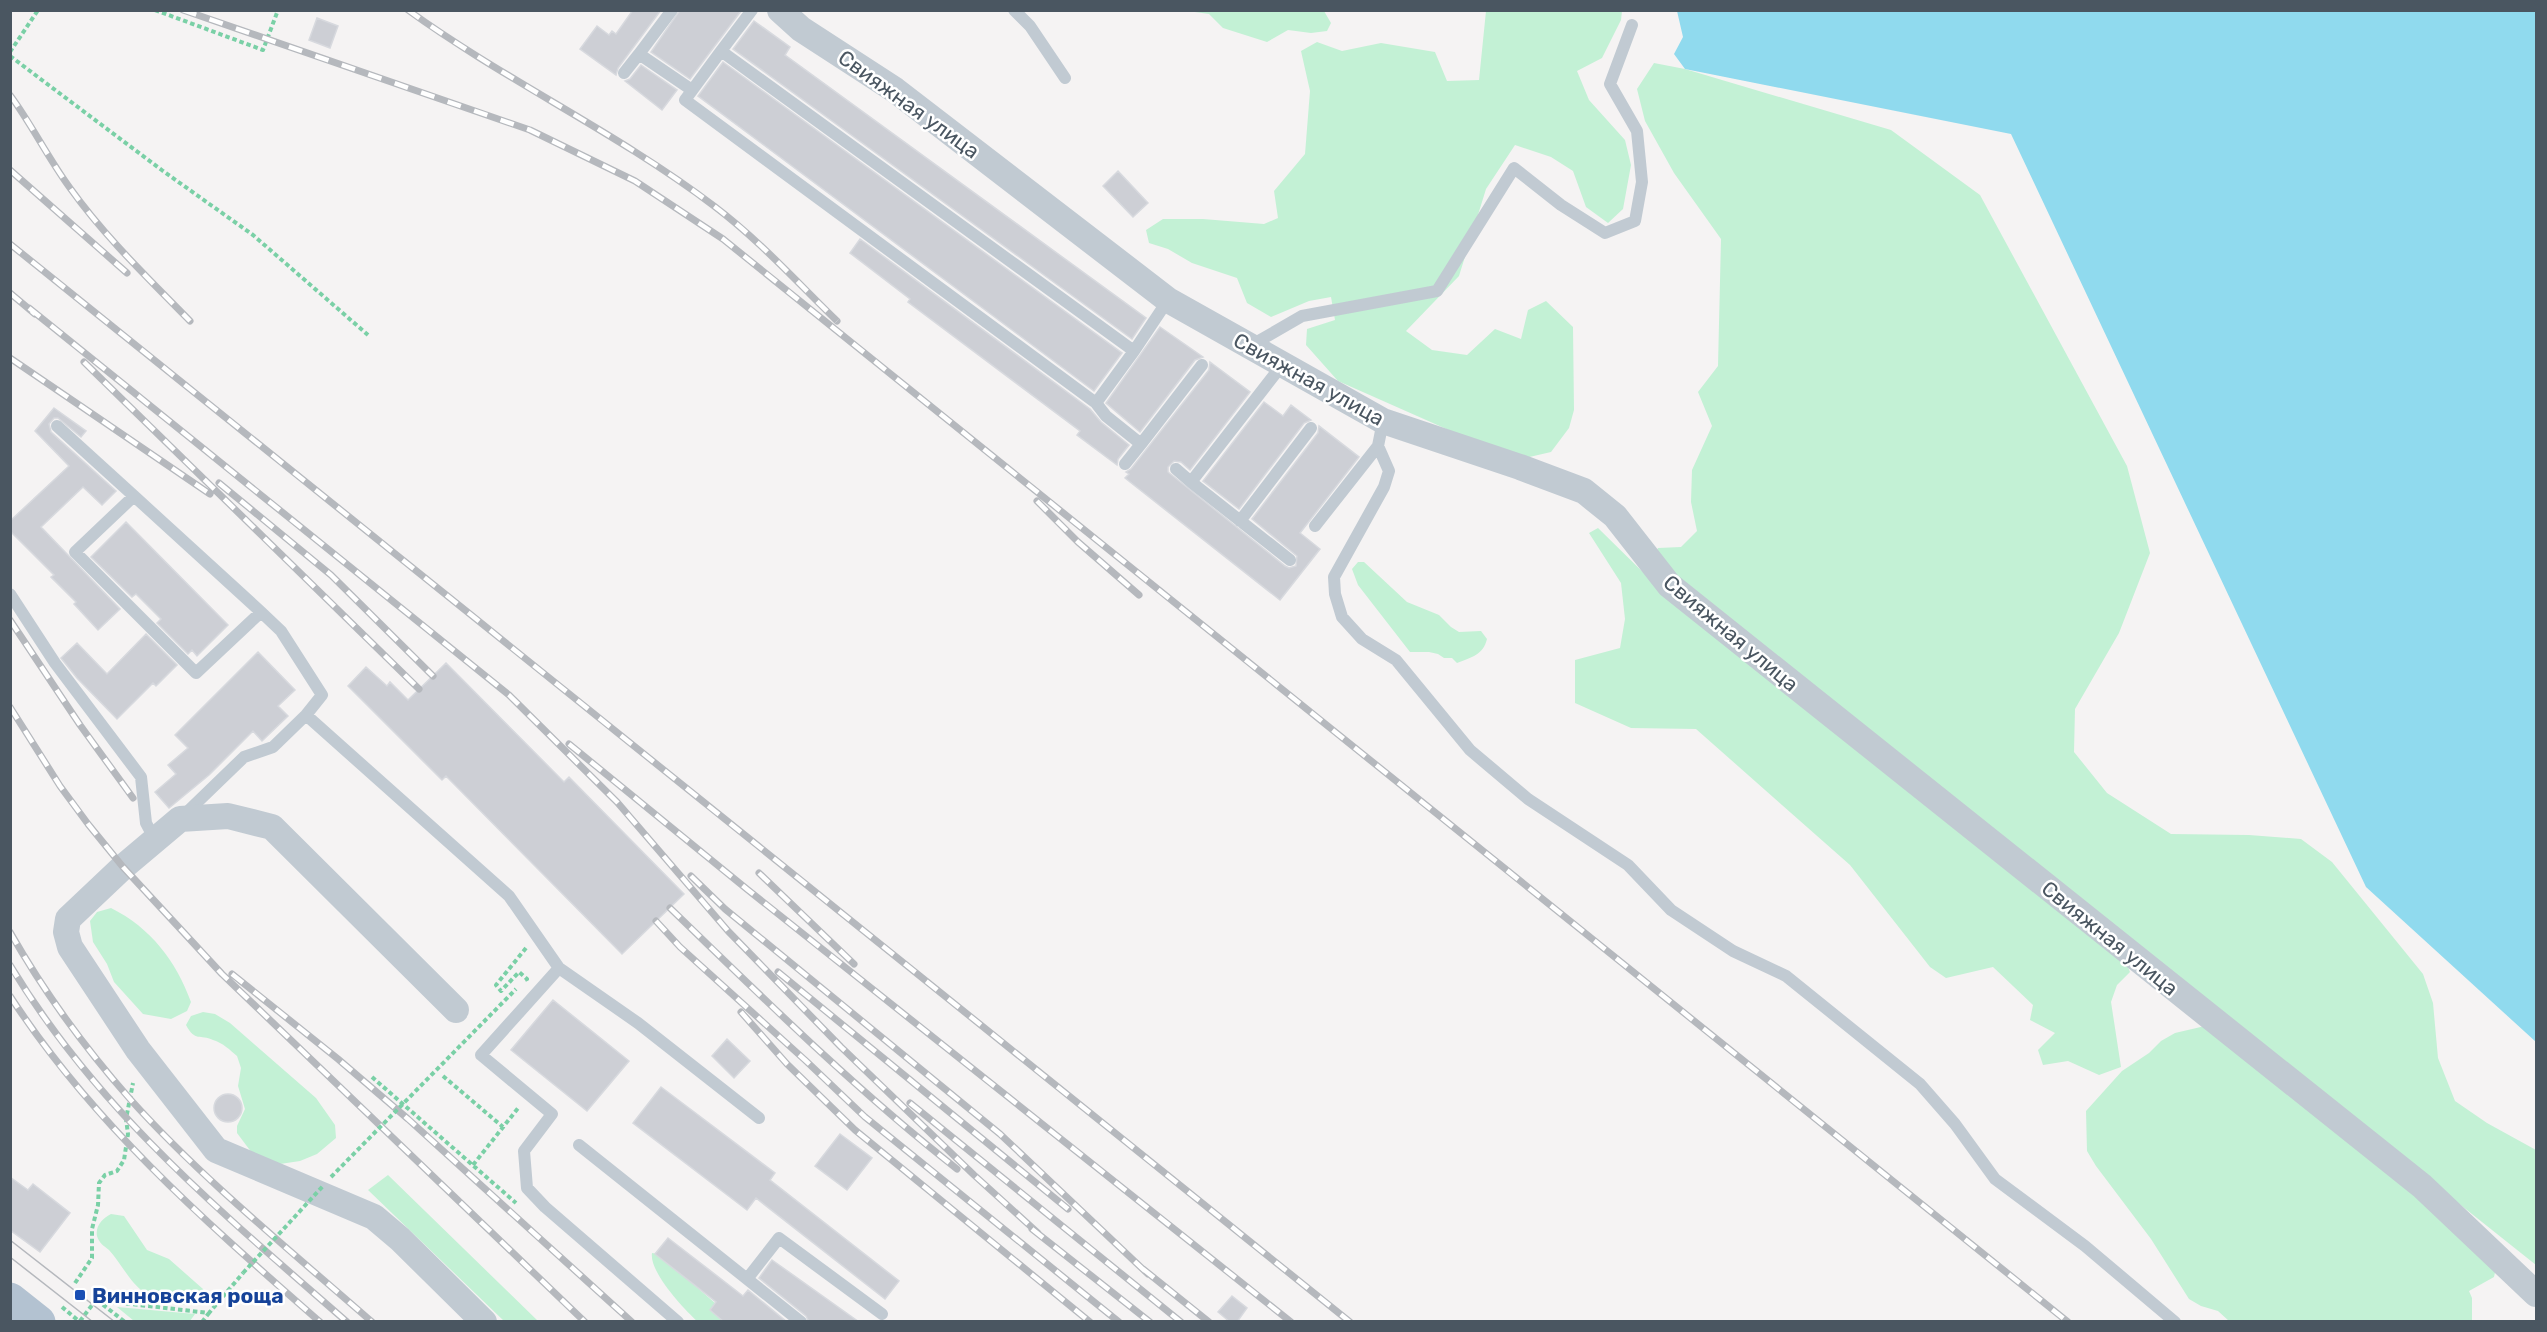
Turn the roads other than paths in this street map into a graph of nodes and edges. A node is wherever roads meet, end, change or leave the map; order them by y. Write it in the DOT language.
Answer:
graph roads {
  1 [pos="672,10"];
  2 [pos="752,10"];
  3 [pos="780,10"];
  4 [pos="1014,10"];
  5 [pos="1632,25"];
  6 [pos="721,51"];
  7 [pos="639,54"];
  8 [pos="624,73"];
  9 [pos="1065,78"];
  10 [pos="692,90"];
  11 [pos="1168,300"];
  12 [pos="1249,347"];
  13 [pos="1134,351"];
  14 [pos="1202,365"];
  15 [pos="1281,365"];
  16 [pos="1096,403"];
  17 [pos="57,426"];
  18 [pos="1311,428"];
  19 [pos="1381,434"];
  20 [pos="1141,444"];
  21 [pos="1125,464"];
  22 [pos="1176,469"];
  23 [pos="1191,482"];
  24 [pos="134,496"];
  25 [pos="1240,520"];
  26 [pos="1315,526"];
  27 [pos="1290,560"];
  28 [pos="10,594"];
  29 [pos="261,612"];
  30 [pos="306,716"];
  31 [pos="180,819"];
  32 [pos="155,840"];
  33 [pos="559,968"];
  34 [pos="456,1010"];
  35 [pos="759,1118"];
  36 [pos="579,1145"];
  37 [pos="747,1279"];
  38 [pos="2536,1294"];
  39 [pos="10,1299"];
  40 [pos="882,1314"];
  41 [pos="39,1321"];
  42 [pos="484,1322"];
  43 [pos="678,1322"];
  44 [pos="801,1322"];
  45 [pos="2175,1322"];
  1 -- 7 [label="lane"];
  2 -- 6 [label="lane"];
  3 -- 11 [label="street, Свияжная улица"];
  4 -- 9 [label="lane"];
  5 -- 12 [label="lane"];
  6 -- 10 [label="lane"];
  6 -- 13 [label="lane"];
  7 -- 8 [label="lane"];
  7 -- 10 [label="lane"];
  10 -- 16 [label="lane"];
  11 -- 12 [label="street, Свияжная улица"];
  11 -- 13 [label="lane"];
  12 -- 15 [label="street, Свияжная улица"];
  13 -- 16 [label="lane"];
  14 -- 20 [label="lane"];
  15 -- 19 [label="street, Свияжная улица"];
  15 -- 23 [label="lane"];
  16 -- 20 [label="lane"];
  17 -- 24 [label="lane"];
  18 -- 25 [label="lane"];
  19 -- 26 [label="lane"];
  19 -- 38 [label="street, Свияжная улица"];
  19 -- 45 [label="lane"];
  20 -- 21 [label="lane"];
  22 -- 23 [label="lane"];
  23 -- 25 [label="lane"];
  24 -- 29 [label="lane"];
  24 -- 29 [label="lane"];
  25 -- 27 [label="lane"];
  28 -- 32 [label="lane"];
  29 -- 30 [label="lane"];
  30 -- 31 [label="lane"];
  30 -- 33 [label="lane"];
  31 -- 32 [label="street"];
  31 -- 34 [label="street"];
  32 -- 42 [label="street"];
  33 -- 35 [label="lane"];
  33 -- 43 [label="lane"];
  36 -- 37 [label="lane"];
  37 -- 40 [label="lane"];
  37 -- 44 [label="lane"];
  39 -- 41 [label="main road"];
}
